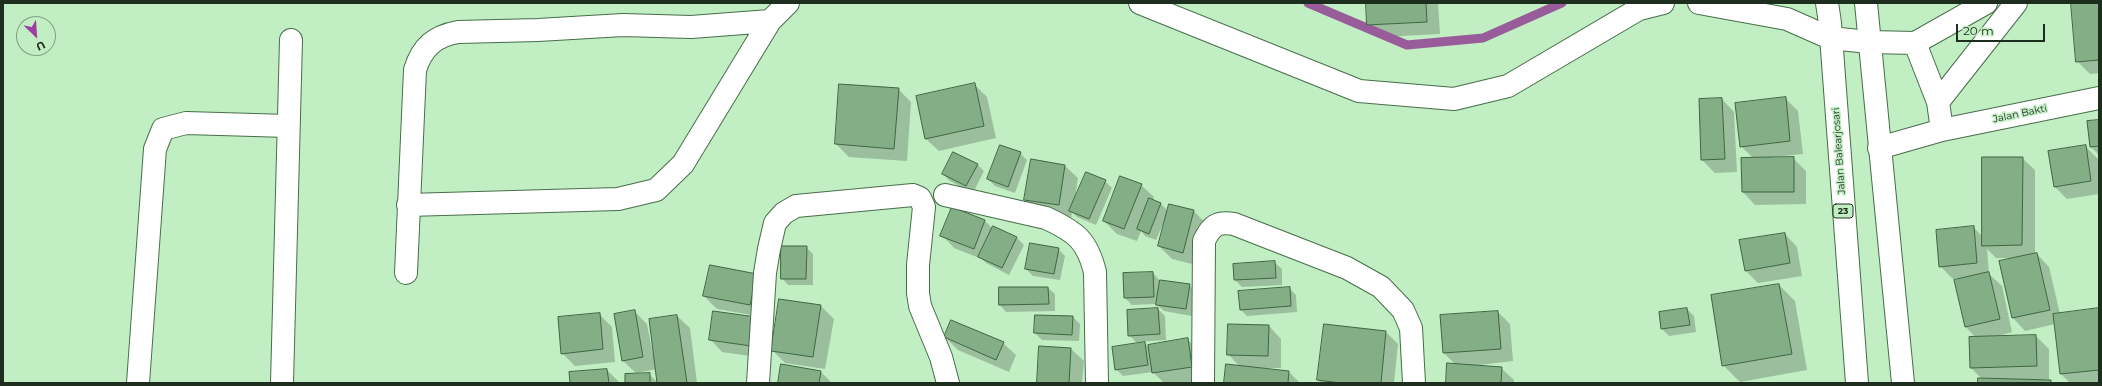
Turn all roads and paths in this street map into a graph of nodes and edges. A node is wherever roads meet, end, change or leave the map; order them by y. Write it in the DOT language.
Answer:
graph roads {
  1 [pos="788,3"];
  2 [pos="1140,3"];
  3 [pos="1663,3"];
  4 [pos="1699,3"];
  5 [pos="1827,3"];
  6 [pos="1866,3"];
  7 [pos="1986,3"];
  8 [pos="2016,3"];
  9 [pos="770,21"];
  10 [pos="1830,38"];
  11 [pos="291,40"];
  12 [pos="1869,42"];
  13 [pos="1915,43"];
  14 [pos="2099,98"];
  15 [pos="1938,102"];
  16 [pos="288,126"];
  17 [pos="1942,130"];
  18 [pos="1879,148"];
  19 [pos="945,195"];
  20 [pos="408,205"];
  21 [pos="406,273"];
  22 [pos="138,383"];
  23 [pos="282,383"];
  24 [pos="758,383"];
  25 [pos="948,383"];
  26 [pos="1097,383"];
  27 [pos="1203,383"];
  28 [pos="1414,383"];
  29 [pos="1857,383"];
  30 [pos="1903,383"];
  1 -- 9 [label="main road"];
  2 -- 3 [label="main road"];
  4 -- 10 [label="main road"];
  5 -- 10 [label="main road, 23"];
  6 -- 12 [label="main road"];
  7 -- 13 [label="main road"];
  8 -- 15 [label="main road"];
  9 -- 20 [label="main road"];
  9 -- 20 [label="main road"];
  10 -- 12 [label="main road"];
  10 -- 29 [label="main road, Jalan Balearjosari / 23"];
  11 -- 16 [label="main road"];
  12 -- 13 [label="main road"];
  12 -- 18 [label="main road"];
  13 -- 15 [label="main road"];
  14 -- 17 [label="main road, Jalan Bakti"];
  15 -- 17 [label="main road"];
  16 -- 22 [label="main road"];
  16 -- 23 [label="main road"];
  17 -- 18 [label="main road, Jalan Bakti"];
  18 -- 30 [label="main road"];
  19 -- 26 [label="main road"];
  20 -- 21 [label="main road"];
  24 -- 25 [label="main road"];
  27 -- 28 [label="main road"];
}
